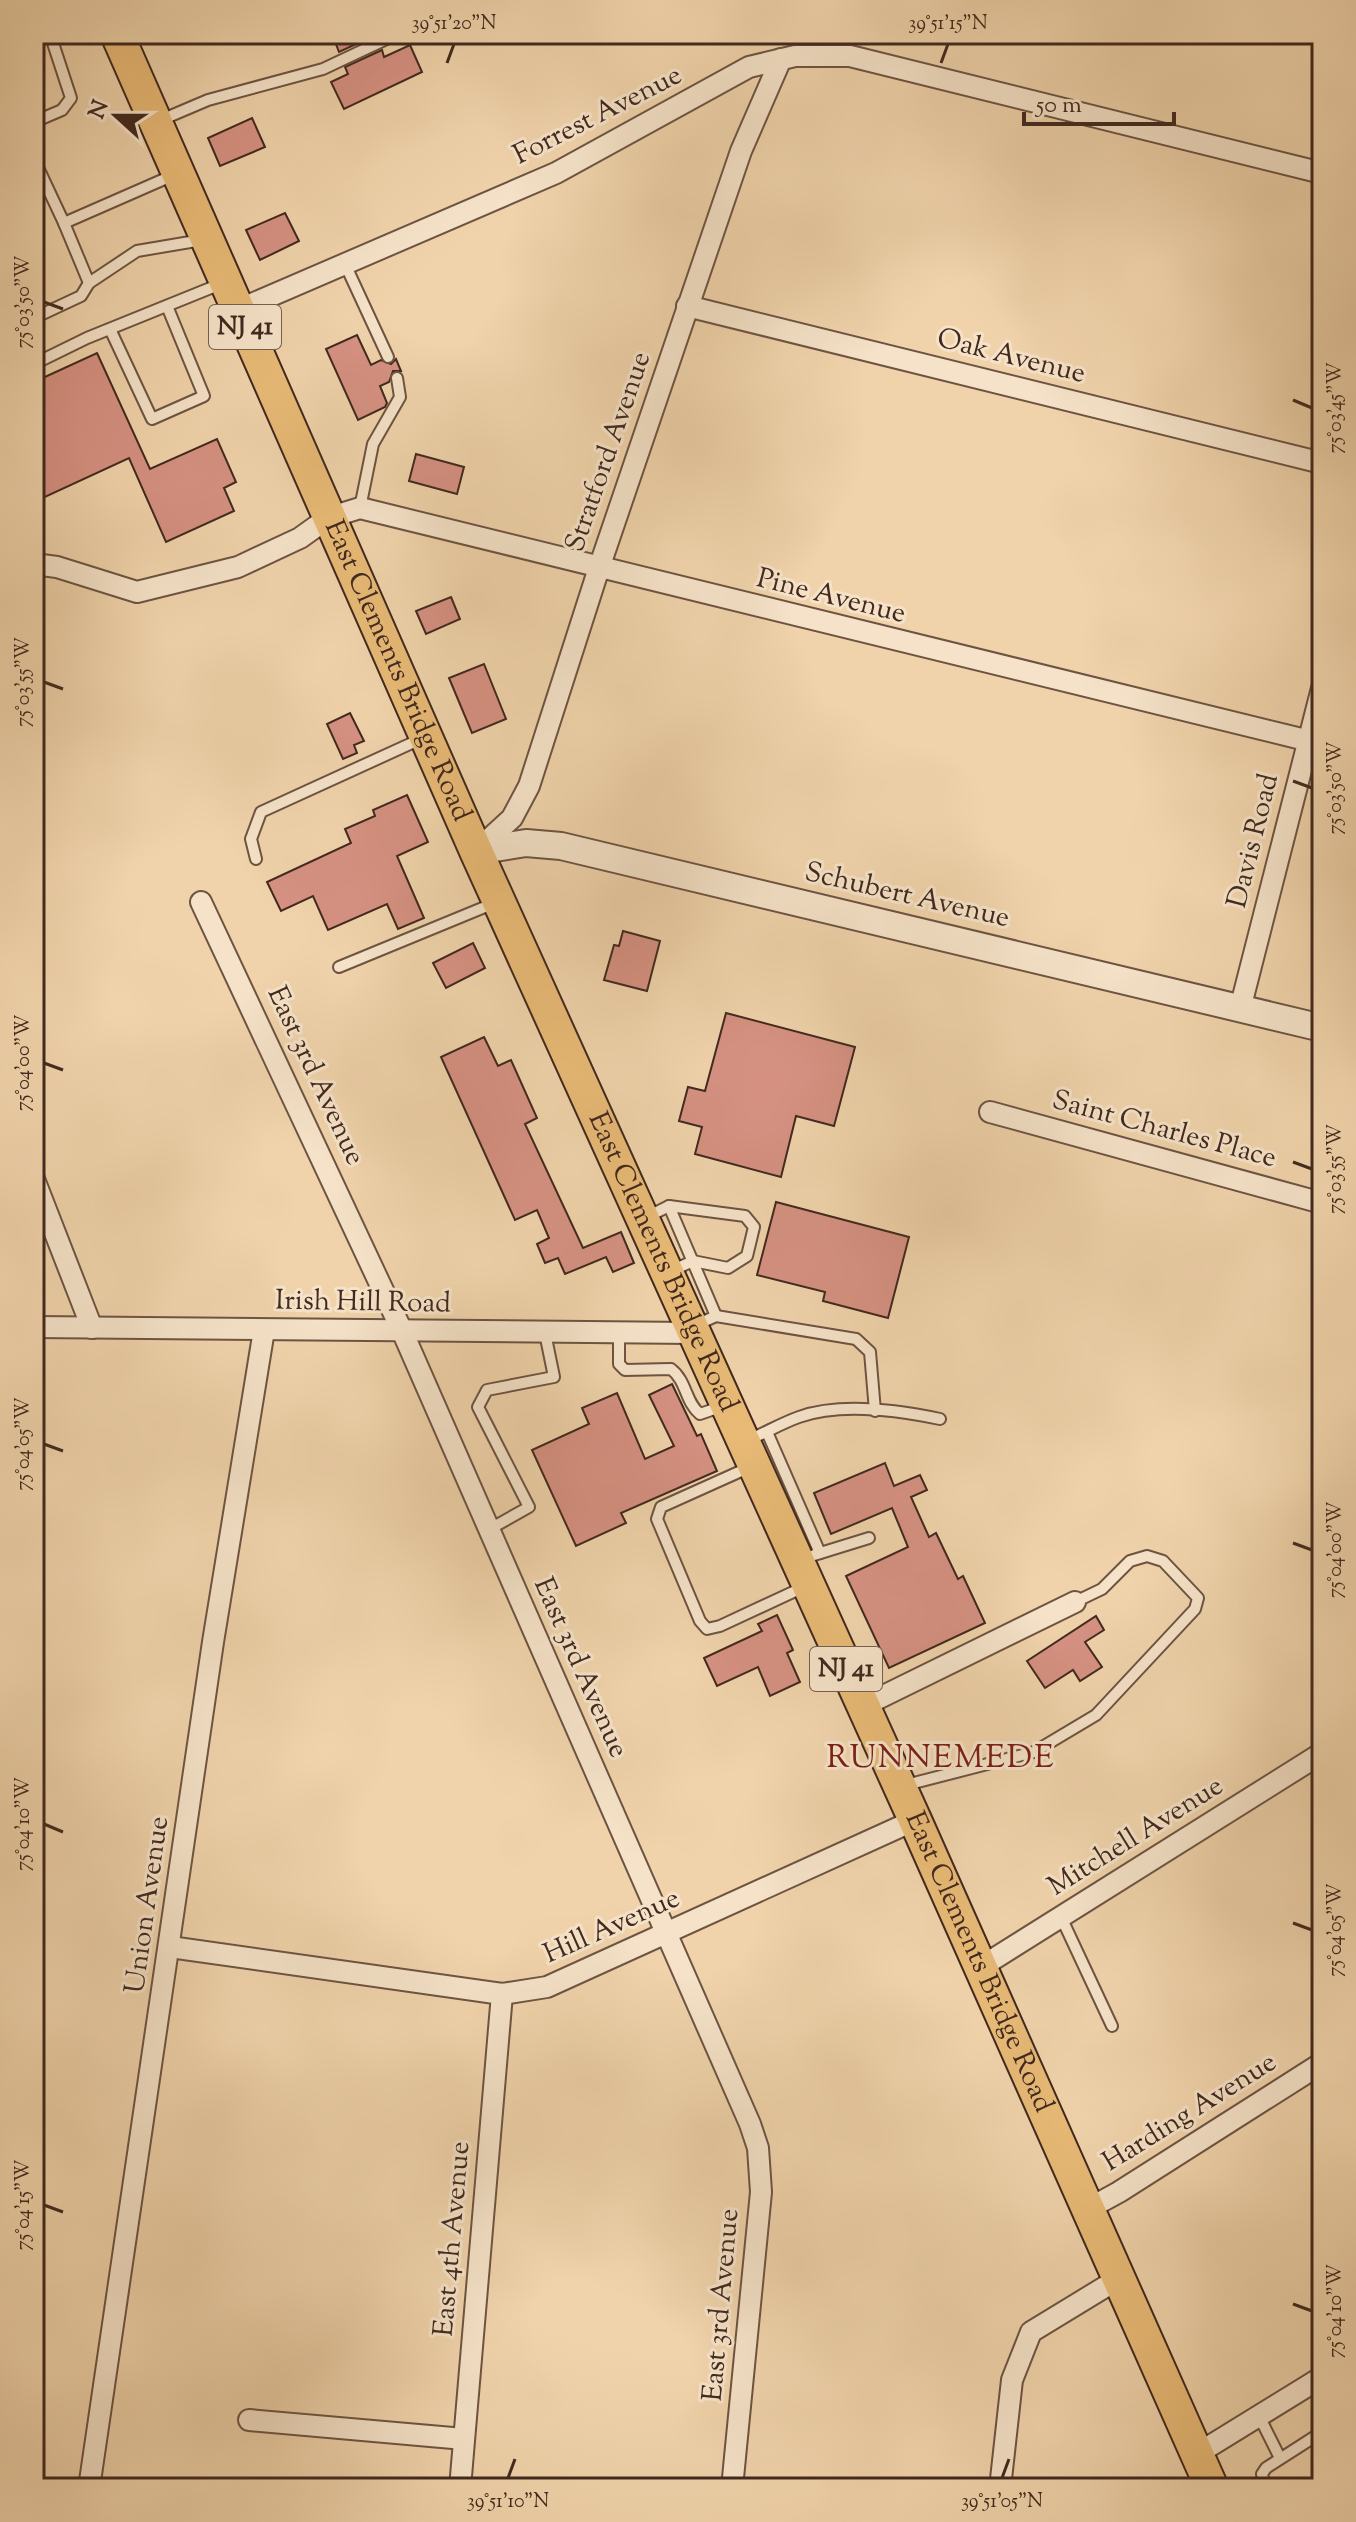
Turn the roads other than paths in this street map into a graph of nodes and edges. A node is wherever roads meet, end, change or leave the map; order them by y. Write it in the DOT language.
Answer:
graph roads {
  1 [pos="50,34"];
  2 [pos="117,34"];
  3 [pos="393,36"];
  4 [pos="781,59"];
  5 [pos="34,122"];
  6 [pos="156,123"];
  7 [pos="34,159"];
  8 [pos="1322,173"];
  9 [pos="178,174"];
  10 [pos="37,177"];
  11 [pos="64,223"];
  12 [pos="207,240"];
  13 [pos="345,264"];
  14 [pos="89,283"];
  15 [pos="232,296"];
  16 [pos="167,306"];
  17 [pos="687,306"];
  18 [pos="34,318"];
  19 [pos="110,329"];
  20 [pos="388,357"];
  21 [pos="34,364"];
  22 [pos="397,378"];
  23 [pos="1322,463"];
  24 [pos="360,508"];
  25 [pos="328,518"];
  26 [pos="34,564"];
  27 [pos="599,568"];
  28 [pos="1322,688"];
  29 [pos="425,737"];
  30 [pos="1315,742"];
  31 [pos="476,851"];
  32 [pos="256,859"];
  33 [pos="498,901"];
  34 [pos="201,902"];
  35 [pos="339,967"];
  36 [pos="1240,1009"];
  37 [pos="1322,1028"];
  38 [pos="990,1112"];
  39 [pos="34,1179"];
  40 [pos="1322,1203"];
  41 [pos="655,1213"];
  42 [pos="679,1268"];
  43 [pos="699,1326"];
  44 [pos="34,1327"];
  45 [pos="92,1328"];
  46 [pos="264,1330"];
  47 [pos="403,1333"];
  48 [pos="545,1333"];
  49 [pos="619,1333"];
  50 [pos="725,1405"];
  51 [pos="875,1411"];
  52 [pos="940,1419"];
  53 [pos="754,1447"];
  54 [pos="488,1530"];
  55 [pos="869,1538"];
  56 [pos="808,1567"];
  57 [pos="1075,1602"];
  58 [pos="863,1706"];
  59 [pos="1322,1753"];
  60 [pos="900,1786"];
  61 [pos="915,1820"];
  62 [pos="1061,1917"];
  63 [pos="666,1933"];
  64 [pos="170,1947"];
  65 [pos="981,1967"];
  66 [pos="502,1994"];
  67 [pos="1112,2026"];
  68 [pos="1322,2063"];
  69 [pos="1088,2209"];
  70 [pos="1118,2279"];
  71 [pos="1322,2377"];
  72 [pos="1259,2416"];
  73 [pos="249,2420"];
  74 [pos="1322,2432"];
  75 [pos="464,2439"];
  76 [pos="1197,2454"];
  77 [pos="1280,2458"];
  78 [pos="89,2488"];
  79 [pos="460,2488"];
  80 [pos="732,2488"];
  81 [pos="1000,2488"];
  82 [pos="1212,2488"];
  83 [pos="1265,2488"];
  1 -- 5 [label="lane"];
  2 -- 6 [label="main road, East Clements Bridge Road / NJ 41"];
  3 -- 6 [label="lane"];
  4 -- 8 [label="street, Forrest Avenue"];
  4 -- 13 [label="street, Forrest Avenue"];
  4 -- 17 [label="street, Stratford Avenue"];
  6 -- 9 [label="main road, East Clements Bridge Road / NJ 41"];
  7 -- 10 [label="lane"];
  9 -- 11 [label="lane"];
  9 -- 12 [label="main road, East Clements Bridge Road / NJ 41"];
  10 -- 11 [label="lane"];
  11 -- 14 [label="lane"];
  12 -- 14 [label="lane"];
  12 -- 15 [label="main road, East Clements Bridge Road / NJ 41"];
  13 -- 15 [label="street, Forrest Avenue"];
  13 -- 20 [label="lane"];
  14 -- 18 [label="lane"];
  15 -- 16 [label="lane"];
  15 -- 25 [label="main road, East Clements Bridge Road / NJ 41"];
  16 -- 19 [label="lane"];
  16 -- 19 [label="lane"];
  17 -- 23 [label="street, Oak Avenue"];
  17 -- 27 [label="street, Stratford Avenue"];
  19 -- 21 [label="lane"];
  22 -- 24 [label="lane"];
  24 -- 25 [label="street"];
  24 -- 27 [label="street, Pine Avenue"];
  25 -- 26 [label="street"];
  25 -- 29 [label="main road, East Clements Bridge Road / NJ 41"];
  27 -- 30 [label="street, Pine Avenue"];
  27 -- 31 [label="street, Stratford Avenue"];
  28 -- 30 [label="street, Davis Road"];
  29 -- 31 [label="main road, East Clements Bridge Road / NJ 41"];
  29 -- 32 [label="lane"];
  30 -- 36 [label="street, Davis Road"];
  31 -- 33 [label="main road, East Clements Bridge Road / NJ 41"];
  31 -- 36 [label="street, Schubert Avenue"];
  33 -- 35 [label="lane"];
  33 -- 41 [label="main road, East Clements Bridge Road / NJ 41"];
  34 -- 47 [label="street, East 3rd Avenue"];
  36 -- 37 [label="street, Schubert Avenue"];
  38 -- 40 [label="street, Saint Charles Place"];
  39 -- 45 [label="street"];
  41 -- 42 [label="main road, East Clements Bridge Road / NJ 41"];
  41 -- 42 [label="lane"];
  42 -- 43 [label="main road, East Clements Bridge Road / NJ 41"];
  43 -- 49 [label="street, Irish Hill Road"];
  43 -- 50 [label="main road, East Clements Bridge Road / NJ 41"];
  43 -- 51 [label="lane"];
  44 -- 45 [label="street, Irish Hill Road"];
  45 -- 46 [label="street, Irish Hill Road"];
  46 -- 47 [label="street, Irish Hill Road"];
  46 -- 64 [label="street, Union Avenue"];
  47 -- 48 [label="street, Irish Hill Road"];
  47 -- 54 [label="street, East 3rd Avenue"];
  48 -- 49 [label="street, Irish Hill Road"];
  48 -- 54 [label="lane"];
  49 -- 50 [label="lane"];
  50 -- 53 [label="main road, East Clements Bridge Road / NJ 41"];
  51 -- 52 [label="lane"];
  51 -- 53 [label="lane"];
  53 -- 56 [label="main road, East Clements Bridge Road / NJ 41"];
  53 -- 56 [label="lane"];
  54 -- 63 [label="street, East 3rd Avenue"];
  55 -- 56 [label="lane"];
  56 -- 58 [label="main road, East Clements Bridge Road / NJ 41"];
  57 -- 58 [label="street"];
  57 -- 60 [label="lane"];
  58 -- 60 [label="main road, East Clements Bridge Road / NJ 41"];
  59 -- 62 [label="street, Mitchell Avenue"];
  60 -- 61 [label="main road, East Clements Bridge Road / NJ 41"];
  61 -- 63 [label="street, Hill Avenue"];
  61 -- 65 [label="main road, East Clements Bridge Road / NJ 41"];
  62 -- 65 [label="street, Mitchell Avenue"];
  62 -- 67 [label="lane"];
  63 -- 66 [label="street, Hill Avenue"];
  63 -- 80 [label="street, East 3rd Avenue"];
  64 -- 66 [label="street, Hill Avenue"];
  64 -- 78 [label="street, Union Avenue"];
  65 -- 69 [label="main road, East Clements Bridge Road / NJ 41"];
  66 -- 75 [label="street, East 4th Avenue"];
  68 -- 69 [label="street, Harding Avenue"];
  69 -- 70 [label="main road, East Clements Bridge Road / NJ 41"];
  70 -- 76 [label="main road, East Clements Bridge Road / NJ 41"];
  70 -- 81 [label="street"];
  71 -- 72 [label="street"];
  72 -- 76 [label="street"];
  72 -- 77 [label="lane"];
  73 -- 75 [label="street"];
  74 -- 77 [label="lane"];
  75 -- 79 [label="street, East 4th Avenue"];
  76 -- 82 [label="main road, East Clements Bridge Road / NJ 41"];
  77 -- 83 [label="lane"];
}
